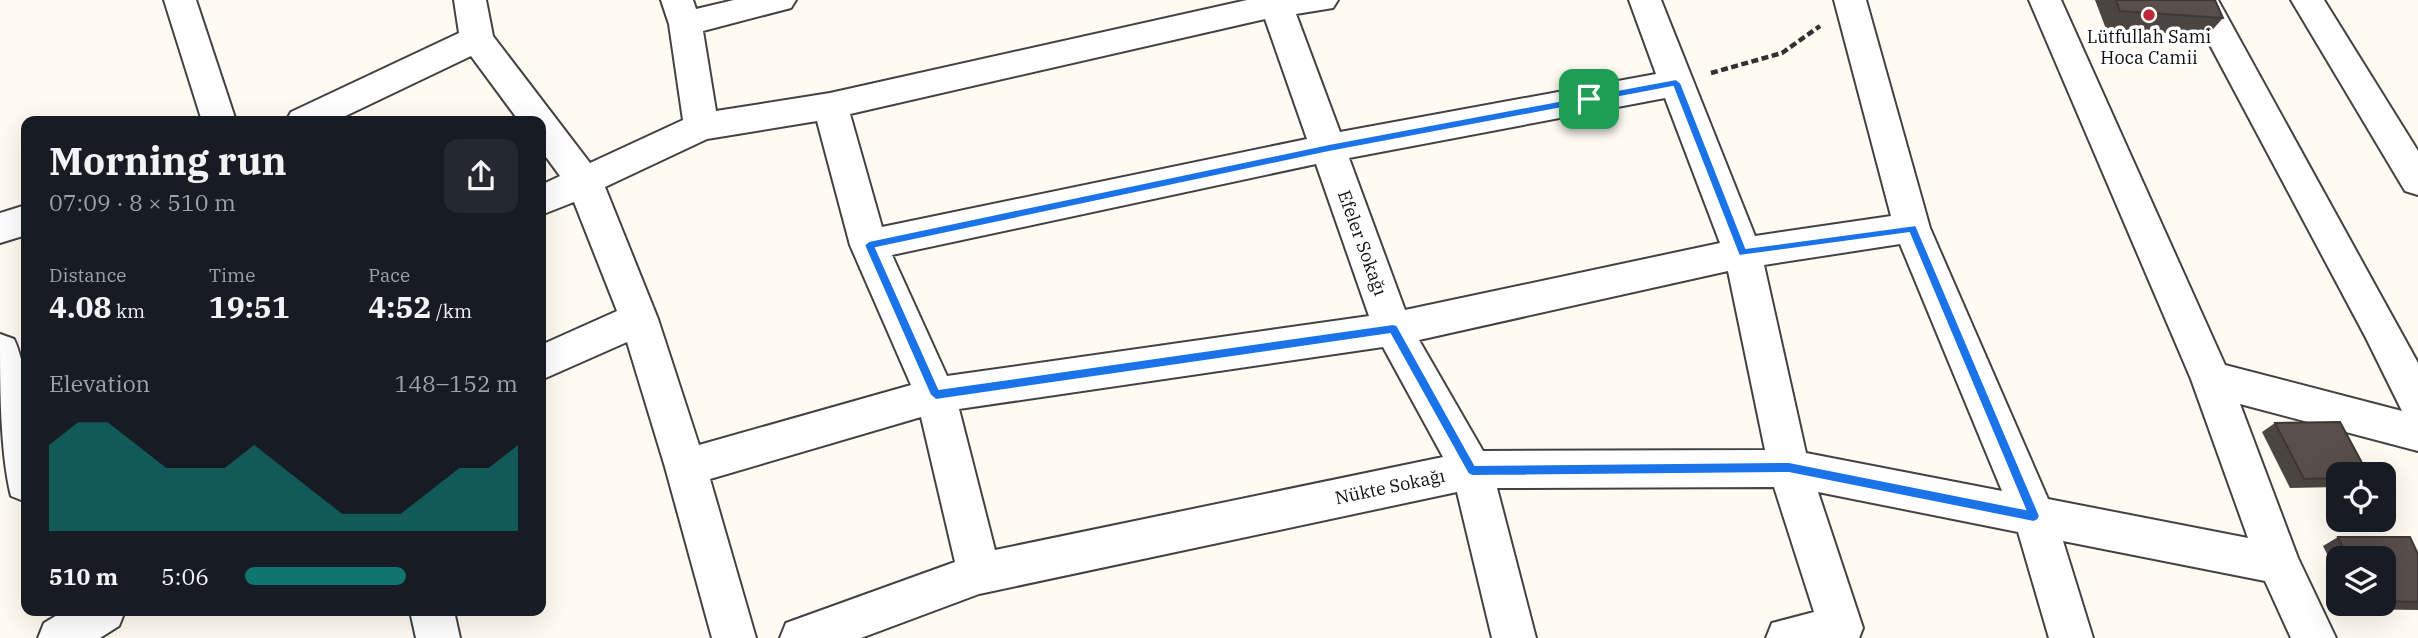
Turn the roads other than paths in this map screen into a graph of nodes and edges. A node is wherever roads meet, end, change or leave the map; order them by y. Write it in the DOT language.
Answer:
graph roads {
  1 [pos="180,0"];
  2 [pos="470,0"];
  3 [pos="780,0"];
  4 [pos="1322,0"];
  5 [pos="1645,0"];
  6 [pos="2045,0"];
  7 [pos="2202,0"];
  8 [pos="2307,0"];
  9 [pos="1275,2"];
  10 [pos="1850,2"];
  11 [pos="681,12"];
  12 [pos="477,39"];
  13 [pos="1676,83"];
  14 [pos="830,106"];
  15 [pos="217,116"];
  16 [pos="314,116"];
  17 [pos="535,116"];
  18 [pos="701,127"];
  19 [pos="546,130"];
  20 [pos="1329,148"];
  21 [pos="584,181"];
  22 [pos="2418,181"];
  23 [pos="546,199"];
  24 [pos="21,222"];
  25 [pos="0,228"];
  26 [pos="1912,228"];
  27 [pos="869,245"];
  28 [pos="1743,253"];
  29 [pos="639,319"];
  30 [pos="1393,329"];
  31 [pos="0,351"];
  32 [pos="546,361"];
  33 [pos="2211,379"];
  34 [pos="936,395"];
  35 [pos="2418,403"];
  36 [pos="2418,433"];
  37 [pos="18,462"];
  38 [pos="686,467"];
  39 [pos="1789,468"];
  40 [pos="1472,470"];
  41 [pos="2034,516"];
  42 [pos="2279,564"];
  43 [pos="979,574"];
  44 [pos="53,616"];
  45 [pos="95,616"];
  46 [pos="433,616"];
  47 [pos="1843,633"];
  48 [pos="59,638"];
  49 [pos="438,638"];
  50 [pos="734,638"];
  51 [pos="802,638"];
  52 [pos="1514,638"];
  53 [pos="1788,638"];
  54 [pos="2070,638"];
  55 [pos="2314,638"];
  1 -- 15 [label="street"];
  2 -- 12 [label="street"];
  3 -- 11 [label="street"];
  4 -- 9 [label="street"];
  5 -- 13 [label="street"];
  6 -- 33 [label="street"];
  7 -- 35 [label="street"];
  8 -- 22 [label="street"];
  9 -- 14 [label="street"];
  9 -- 20 [label="street, Efeler Sokağı"];
  10 -- 26 [label="street"];
  11 -- 18 [label="street"];
  12 -- 16 [label="street"];
  12 -- 17 [label="street"];
  13 -- 20 [label="street"];
  13 -- 28 [label="street"];
  14 -- 18 [label="street"];
  14 -- 27 [label="street"];
  18 -- 21 [label="street"];
  19 -- 21 [label="street"];
  20 -- 27 [label="street"];
  20 -- 30 [label="street, Efeler Sokağı"];
  21 -- 23 [label="street"];
  21 -- 29 [label="street"];
  24 -- 25 [label="street"];
  26 -- 28 [label="street"];
  26 -- 41 [label="street"];
  27 -- 34 [label="street"];
  28 -- 30 [label="street"];
  28 -- 39 [label="street"];
  29 -- 32 [label="street"];
  29 -- 38 [label="street"];
  30 -- 34 [label="street"];
  30 -- 40 [label="street, Efeler Sokağı"];
  31 -- 37 [label="street"];
  33 -- 36 [label="street"];
  33 -- 42 [label="street"];
  34 -- 38 [label="street"];
  34 -- 43 [label="street"];
  38 -- 50 [label="street"];
  39 -- 40 [label="street, Nükte Sokağı"];
  39 -- 41 [label="street, Nükte Sokağı"];
  39 -- 47 [label="street"];
  40 -- 43 [label="street, Nükte Sokağı"];
  40 -- 52 [label="street, Efeler Sokağı"];
  41 -- 42 [label="street, Nükte Sokağı"];
  41 -- 54 [label="street"];
  42 -- 55 [label="street"];
  43 -- 51 [label="street, Nükte Sokağı"];
  44 -- 48 [label="street"];
  45 -- 48 [label="street"];
  46 -- 49 [label="street"];
  47 -- 53 [label="street"];
}
